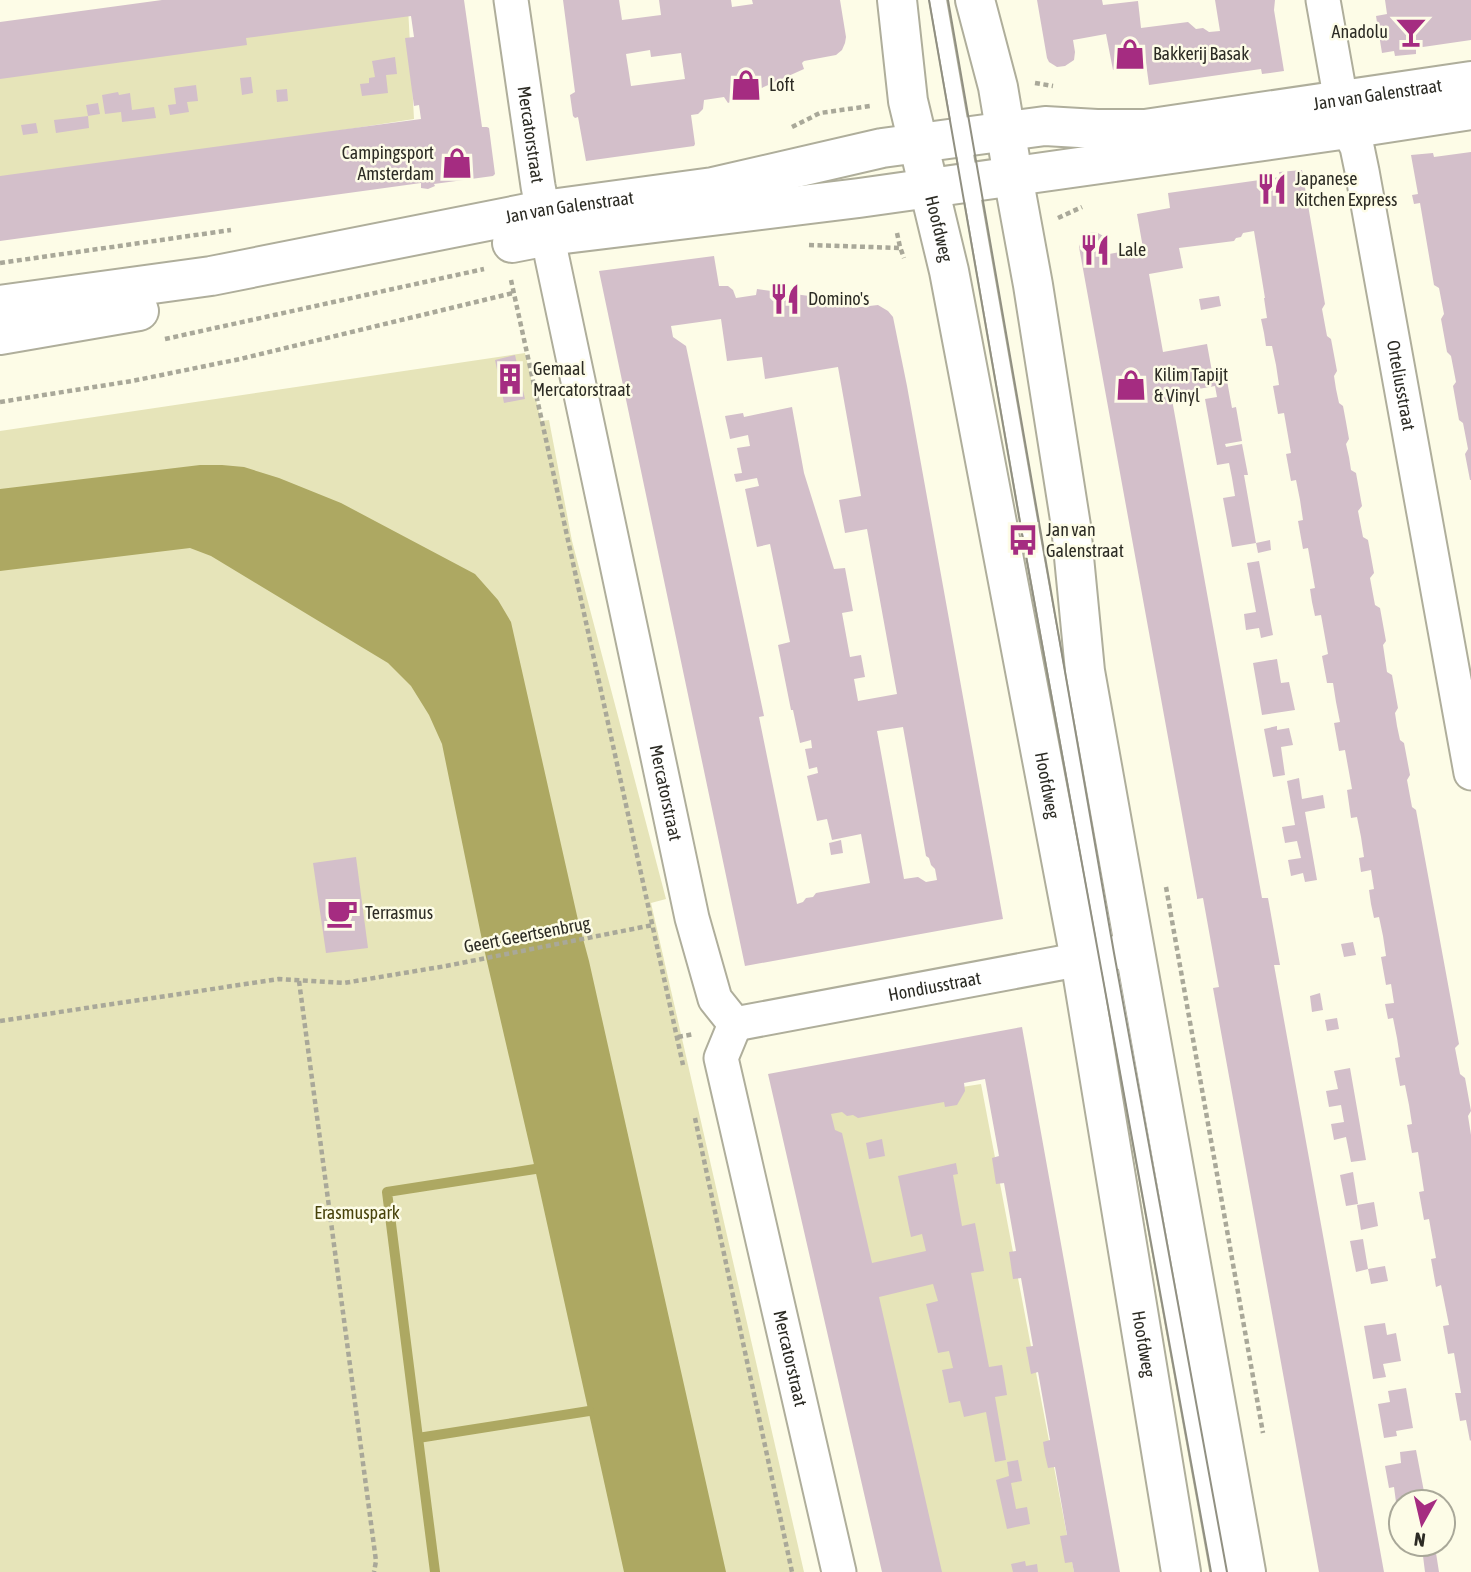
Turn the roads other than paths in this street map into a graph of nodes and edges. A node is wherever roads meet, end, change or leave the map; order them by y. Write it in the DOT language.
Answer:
graph roads {
  1 [pos="511,0"];
  2 [pos="897,0"];
  3 [pos="938,0"];
  4 [pos="975,0"];
  5 [pos="1324,0"];
  6 [pos="1471,81"];
  7 [pos="1471,110"];
  8 [pos="1344,115"];
  9 [pos="1006,131"];
  10 [pos="961,138"];
  11 [pos="919,144"];
  12 [pos="1013,176"];
  13 [pos="969,182"];
  14 [pos="930,188"];
  15 [pos="547,235"];
  16 [pos="0,305"];
  17 [pos="0,335"];
  18 [pos="1471,773"];
  19 [pos="1107,954"];
  20 [pos="734,1024"];
  21 [pos="839,1572"];
  22 [pos="1181,1572"];
  23 [pos="1219,1572"];
  24 [pos="1246,1572"];
  1 -- 15 [label="street, Mercatorstraat"];
  2 -- 11 [label="street, Hoofdweg"];
  3 -- 10 [label="lane, Hoofdweg"];
  4 -- 9 [label="street, Hoofdweg"];
  5 -- 8 [label="street, Orteliusstraat"];
  6 -- 8 [label="street, Jan van Galenstraat"];
  7 -- 8 [label="street, Jan van Galenstraat"];
  8 -- 9 [label="street, Jan van Galenstraat"];
  8 -- 12 [label="street, Jan van Galenstraat"];
  8 -- 18 [label="street, Orteliusstraat"];
  9 -- 10 [label="street, Jan van Galenstraat"];
  9 -- 12 [label="street, Hoofdweg"];
  10 -- 11 [label="street, Jan van Galenstraat"];
  10 -- 13 [label="lane, Hoofdweg"];
  11 -- 14 [label="street, Hoofdweg"];
  11 -- 15 [label="street, Jan van Galenstraat"];
  12 -- 13 [label="street, Jan van Galenstraat"];
  12 -- 19 [label="street, Hoofdweg"];
  13 -- 14 [label="street, Jan van Galenstraat"];
  13 -- 19 [label="lane, Hoofdweg"];
  14 -- 15 [label="street, Jan van Galenstraat"];
  14 -- 19 [label="street, Hoofdweg"];
  15 -- 16 [label="street, Jan van Galenstraat"];
  15 -- 17 [label="street, Jan van Galenstraat"];
  15 -- 20 [label="street, Mercatorstraat"];
  19 -- 20 [label="street, Hondiusstraat"];
  19 -- 22 [label="street, Hoofdweg"];
  19 -- 23 [label="lane, Hoofdweg"];
  19 -- 24 [label="street, Hoofdweg"];
  20 -- 21 [label="street, Mercatorstraat"];
}
